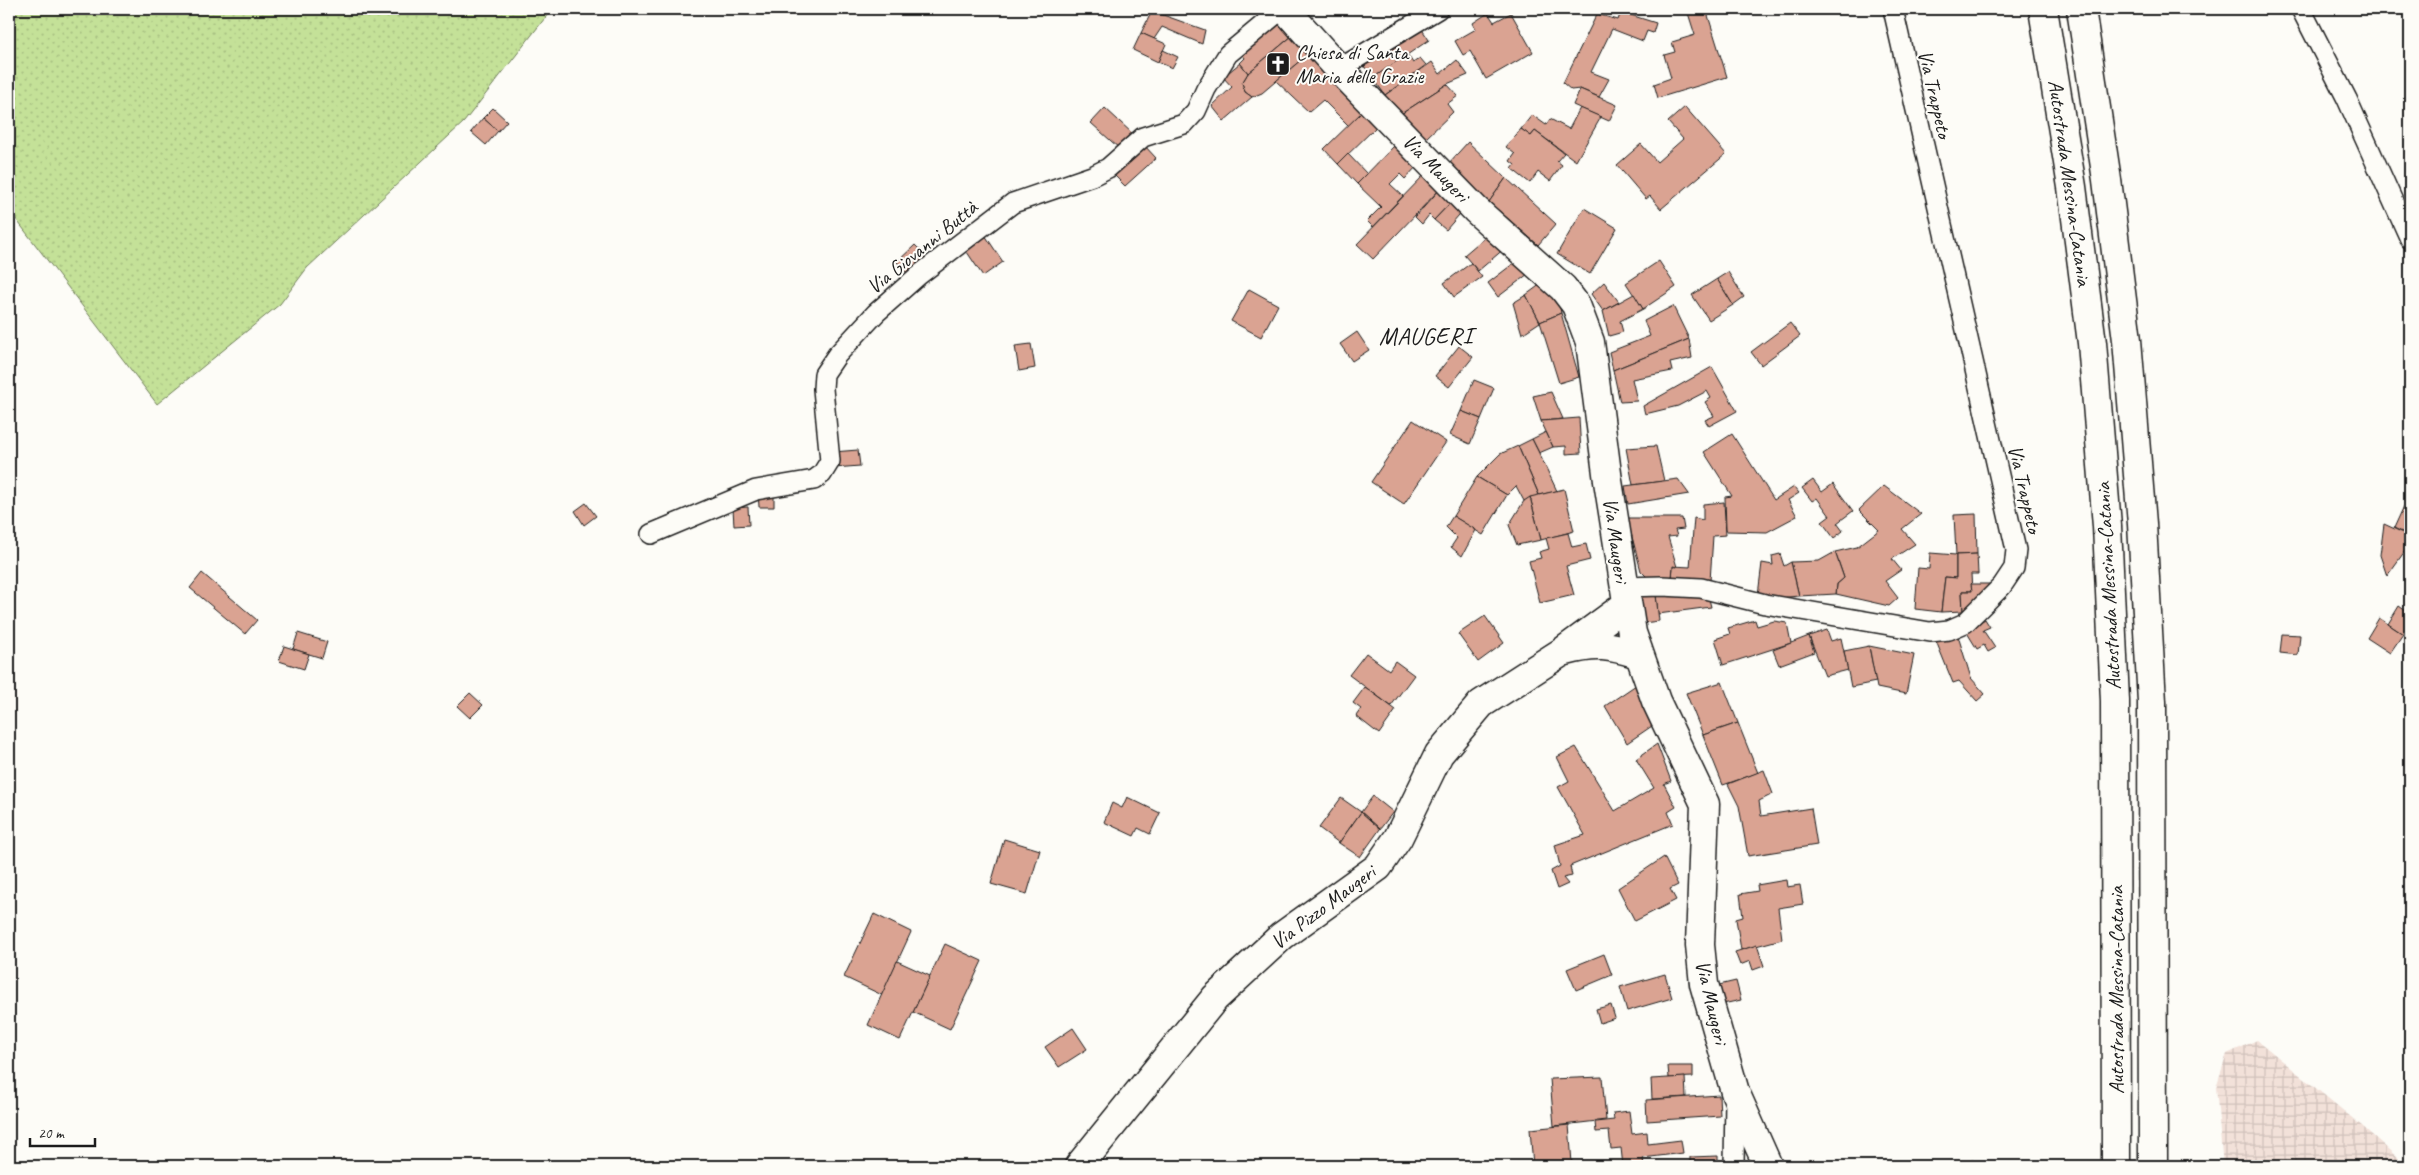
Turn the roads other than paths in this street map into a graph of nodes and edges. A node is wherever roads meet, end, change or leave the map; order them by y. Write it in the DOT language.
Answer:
graph roads {
  1 [pos="1284,9"];
  2 [pos="1438,9"];
  3 [pos="1893,9"];
  4 [pos="2044,9"];
  5 [pos="2081,9"];
  6 [pos="2301,9"];
  7 [pos="1339,69"];
  8 [pos="2410,239"];
  9 [pos="651,534"];
  10 [pos="1624,596"];
  11 [pos="1562,652"];
  12 [pos="1638,654"];
  13 [pos="1735,1092"];
  14 [pos="1755,1161"];
  15 [pos="1079,1166"];
  16 [pos="1734,1166"];
  17 [pos="2116,1166"];
  18 [pos="2153,1166"];
  1 -- 7 [label="main road, Via Maugeri"];
  1 -- 9 [label="street, Via Giovanni Buttà"];
  2 -- 7 [label="street"];
  3 -- 10 [label="street, Via Trappeto"];
  4 -- 17 [label="main road, Autostrada Messina-Catania"];
  5 -- 18 [label="main road, Autostrada Messina-Catania"];
  6 -- 8 [label="street"];
  7 -- 10 [label="main road, Via Maugeri"];
  10 -- 11 [label="main road"];
  10 -- 12 [label="main road, Via Maugeri"];
  11 -- 12 [label="main road"];
  11 -- 15 [label="main road, Via Pizzo Maugeri"];
  12 -- 13 [label="main road, Via Maugeri"];
  13 -- 14 [label="main road, Via Maugeri"];
  13 -- 16 [label="street"];
}
